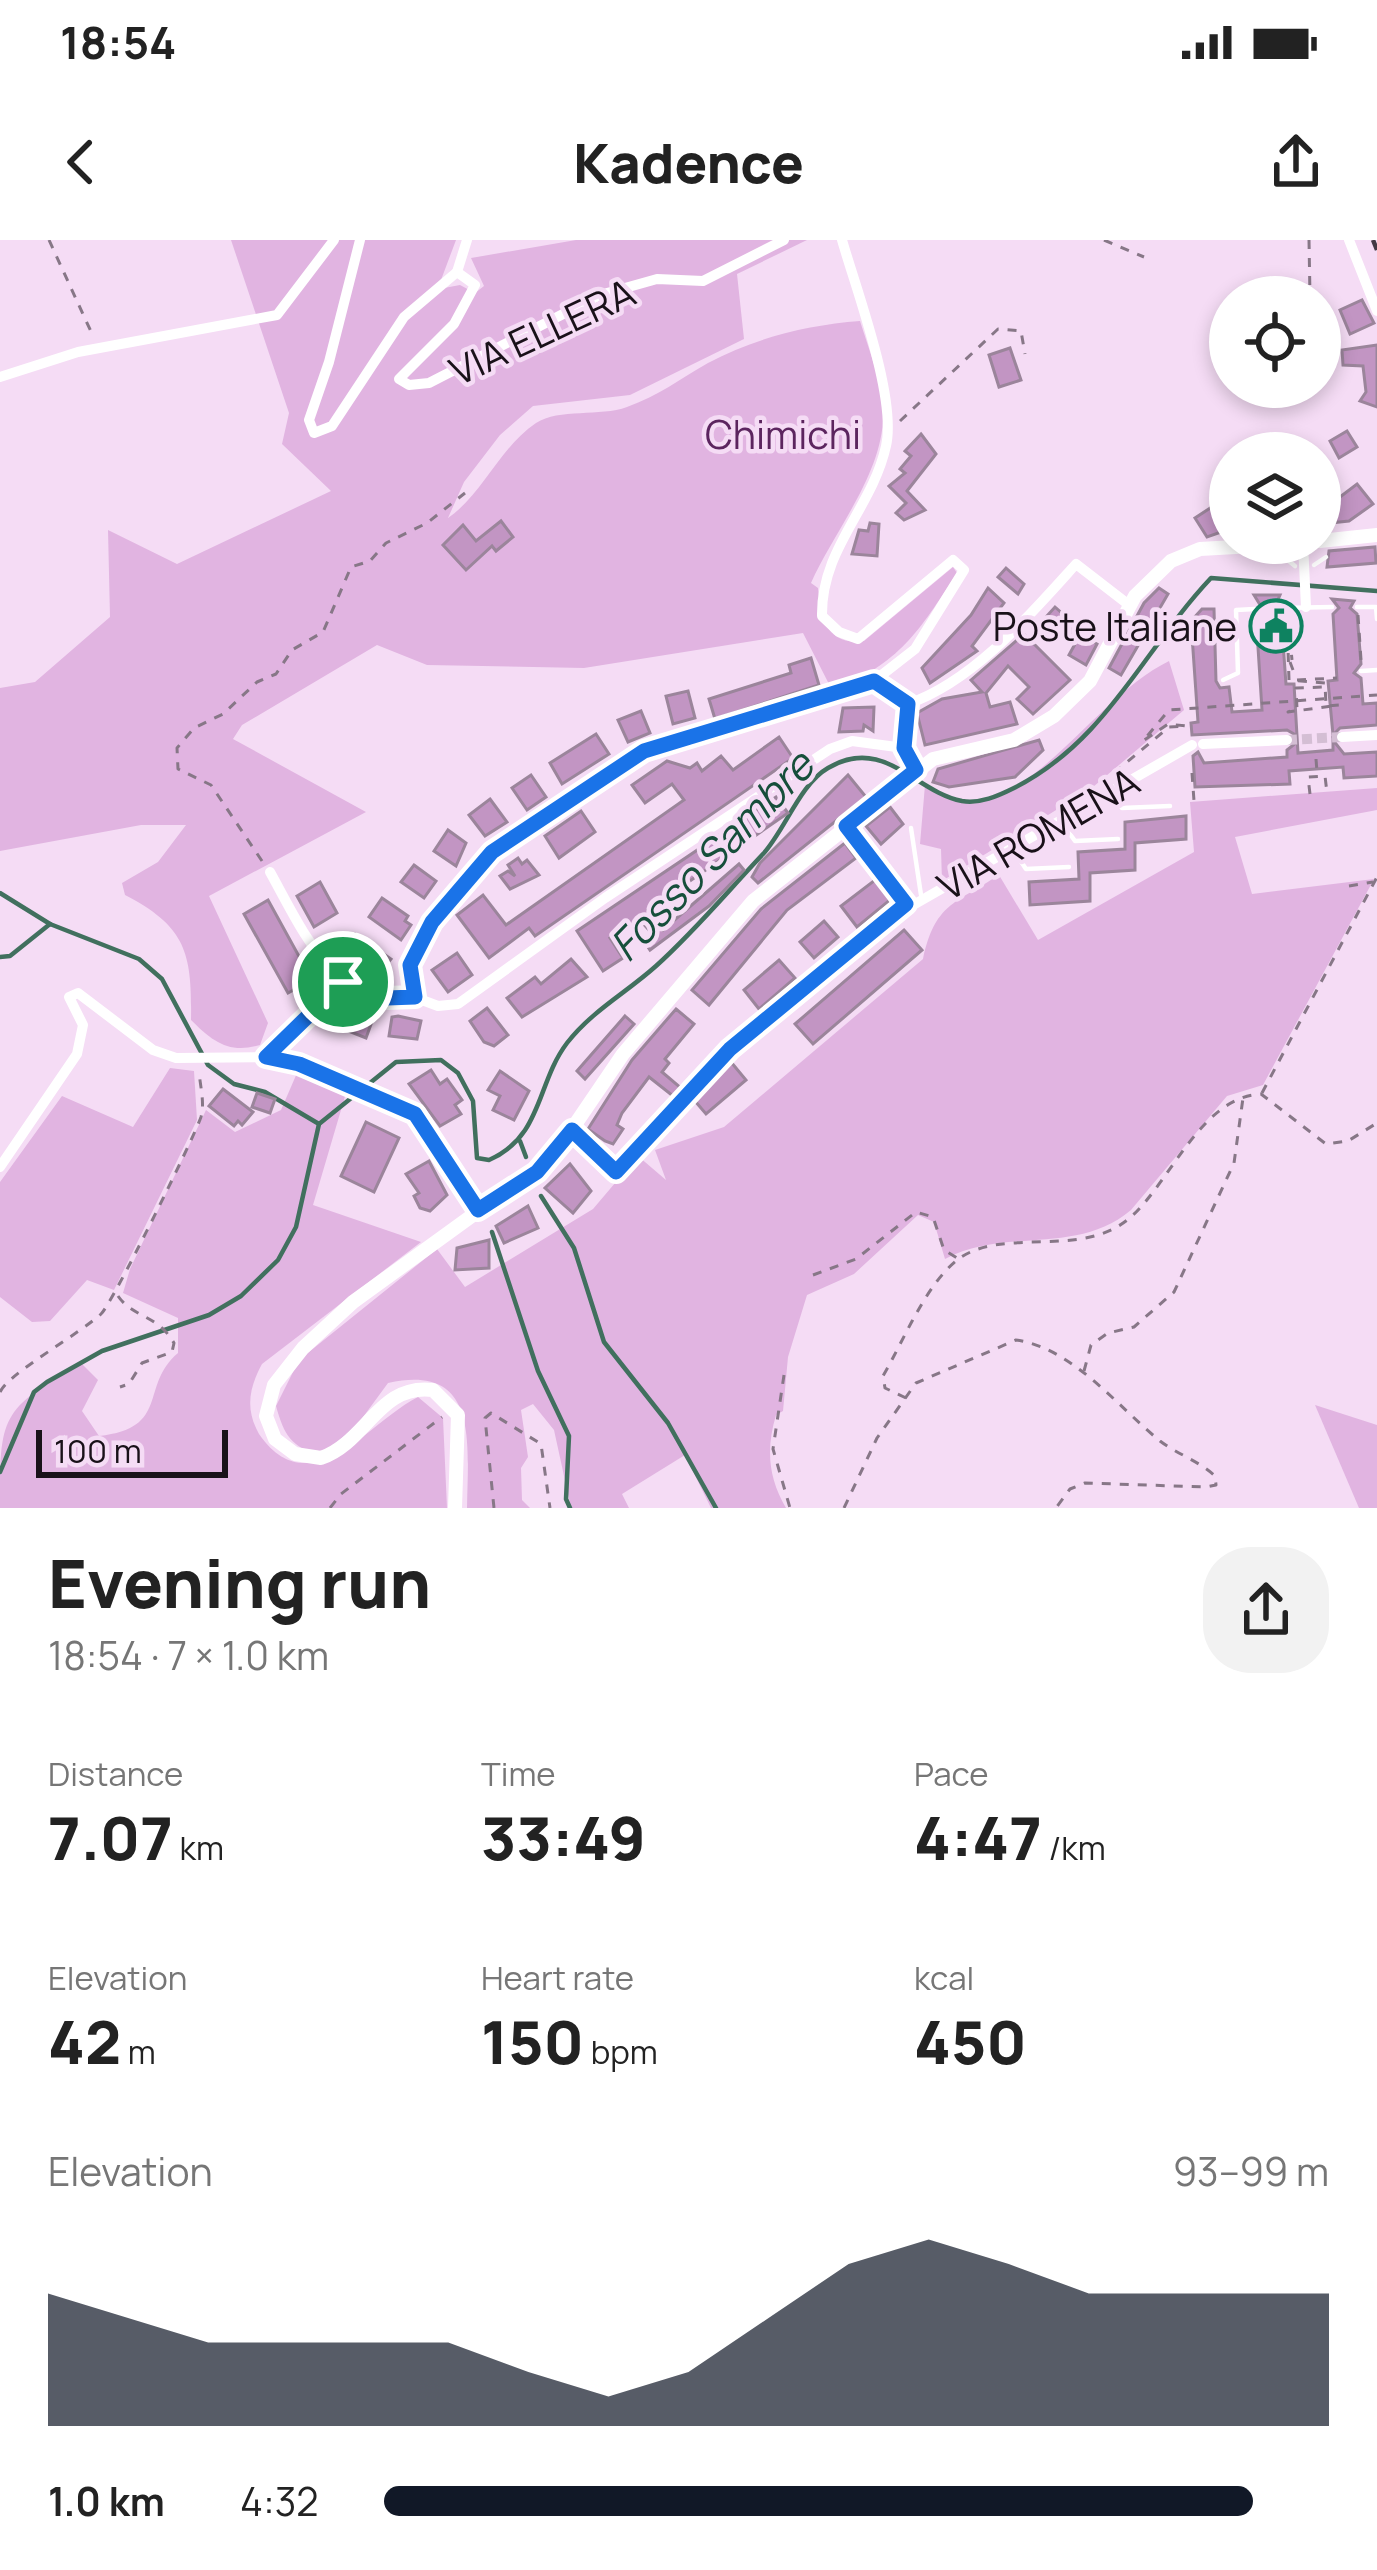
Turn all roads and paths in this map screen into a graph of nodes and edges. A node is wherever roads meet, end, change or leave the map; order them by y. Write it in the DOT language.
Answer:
graph roads {
  1 [pos="49,240"];
  2 [pos="334,240"];
  3 [pos="359,240"];
  4 [pos="467,240"];
  5 [pos="784,240"];
  6 [pos="842,240"];
  7 [pos="1104,240"];
  8 [pos="1310,240"];
  9 [pos="1349,240"];
  10 [pos="1144,256"];
  11 [pos="457,272"];
  12 [pos="1310,276"];
  13 [pos="1377,311"];
  14 [pos="99,349"];
  15 [pos="1025,354"];
  16 [pos="0,376"];
  17 [pos="887,436"];
  18 [pos="465,493"];
  19 [pos="1377,535"];
  20 [pos="1341,539"];
  21 [pos="1209,548"];
  22 [pos="1304,564"];
  23 [pos="1306,602"];
  24 [pos="1129,605"];
  25 [pos="1332,607"];
  26 [pos="1357,607"];
  27 [pos="1281,608"];
  28 [pos="1255,609"];
  29 [pos="1377,619"];
  30 [pos="1324,668"];
  31 [pos="1310,669"];
  32 [pos="1361,669"];
  33 [pos="1377,670"];
  34 [pos="1337,678"];
  35 [pos="1324,679"];
  36 [pos="1223,680"];
  37 [pos="1293,680"];
  38 [pos="1310,680"];
  39 [pos="874,681"];
  40 [pos="1325,686"];
  41 [pos="1377,695"];
  42 [pos="1326,698"];
  43 [pos="1296,700"];
  44 [pos="908,704"];
  45 [pos="1377,735"];
  46 [pos="1342,737"];
  47 [pos="1287,740"];
  48 [pos="904,748"];
  49 [pos="1316,759"];
  50 [pos="915,771"];
  51 [pos="1114,773"];
  52 [pos="1192,773"];
  53 [pos="1317,774"];
  54 [pos="1327,793"];
  55 [pos="1110,794"];
  56 [pos="1310,794"];
  57 [pos="1194,801"];
  58 [pos="1171,806"];
  59 [pos="1062,823"];
  60 [pos="846,826"];
  61 [pos="911,828"];
  62 [pos="1118,839"];
  63 [pos="1014,851"];
  64 [pos="1069,867"];
  65 [pos="270,872"];
  66 [pos="1376,879"];
  67 [pos="1349,886"];
  68 [pos="921,901"];
  69 [pos="906,904"];
  70 [pos="343,982"];
  71 [pos="415,997"];
  72 [pos="208,1056"];
  73 [pos="266,1057"];
  74 [pos="1261,1094"];
  75 [pos="1243,1096"];
  76 [pos="1377,1124"];
  77 [pos="572,1130"];
  78 [pos="0,1167"];
  79 [pos="478,1210"];
  80 [pos="959,1259"];
  81 [pos="813,1275"];
  82 [pos="117,1294"];
  83 [pos="784,1375"];
  84 [pos="1084,1375"];
  85 [pos="120,1387"];
  86 [pos="0,1392"];
  87 [pos="910,1392"];
  88 [pos="454,1408"];
  89 [pos="330,1508"];
  90 [pos="455,1508"];
  91 [pos="494,1508"];
  92 [pos="550,1508"];
  93 [pos="790,1508"];
  94 [pos="844,1508"];
  95 [pos="1056,1508"];
  1 -- 14 [label="path"];
  2 -- 14 [label="street"];
  3 -- 11 [label="street"];
  4 -- 11 [label="street, VIA ELLERA"];
  5 -- 11 [label="street, VIA ELLERA"];
  6 -- 17 [label="street"];
  7 -- 10 [label="path"];
  8 -- 12 [label="path"];
  9 -- 13 [label="street"];
  14 -- 16 [label="street"];
  15 -- 17 [label="path"];
  17 -- 39 [label="street"];
  18 -- 65 [label="path"];
  19 -- 20 [label="street"];
  21 -- 24 [label="street"];
  22 -- 23 [label="street"];
  23 -- 25 [label="lane"];
  23 -- 27 [label="lane"];
  24 -- 44 [label="street"];
  24 -- 50 [label="street"];
  26 -- 29 [label="lane"];
  26 -- 32 [label="path"];
  28 -- 36 [label="lane"];
  30 -- 35 [label="path"];
  31 -- 38 [label="path"];
  32 -- 33 [label="lane"];
  34 -- 35 [label="path"];
  35 -- 38 [label="path"];
  37 -- 37 [label="path"];
  37 -- 38 [label="path"];
  37 -- 40 [label="path"];
  39 -- 44 [label="street"];
  39 -- 71 [label="street"];
  40 -- 42 [label="path"];
  40 -- 43 [label="path"];
  41 -- 42 [label="path"];
  42 -- 43 [label="path"];
  42 -- 43 [label="path"];
  43 -- 51 [label="path"];
  44 -- 48 [label="street"];
  45 -- 46 [label="street"];
  47 -- 55 [label="street, VIA ROMENA"];
  48 -- 50 [label="street"];
  48 -- 71 [label="street"];
  49 -- 53 [label="path"];
  50 -- 60 [label="street"];
  52 -- 57 [label="path"];
  53 -- 54 [label="path"];
  53 -- 56 [label="path"];
  55 -- 58 [label="lane"];
  55 -- 59 [label="street, VIA ROMENA"];
  59 -- 62 [label="lane"];
  59 -- 63 [label="street, VIA ROMENA"];
  60 -- 69 [label="street, VIA ROMENA"];
  60 -- 77 [label="street"];
  61 -- 68 [label="lane"];
  63 -- 64 [label="lane"];
  63 -- 68 [label="street, VIA ROMENA"];
  65 -- 70 [label="street"];
  66 -- 67 [label="path"];
  66 -- 74 [label="path"];
  68 -- 69 [label="street, VIA ROMENA"];
  69 -- 77 [label="street"];
  70 -- 71 [label="street"];
  70 -- 73 [label="path"];
  72 -- 73 [label="street"];
  72 -- 78 [label="street"];
  72 -- 82 [label="path"];
  73 -- 79 [label="street"];
  74 -- 75 [label="path"];
  74 -- 76 [label="path"];
  75 -- 80 [label="path"];
  75 -- 84 [label="path"];
  77 -- 79 [label="street"];
  79 -- 88 [label="street"];
  80 -- 81 [label="path"];
  80 -- 87 [label="path"];
  82 -- 85 [label="path"];
  82 -- 86 [label="path"];
  83 -- 93 [label="path"];
  84 -- 87 [label="path"];
  84 -- 95 [label="path"];
  87 -- 94 [label="path"];
  88 -- 89 [label="path"];
  88 -- 90 [label="street"];
  91 -- 92 [label="path"];
}
